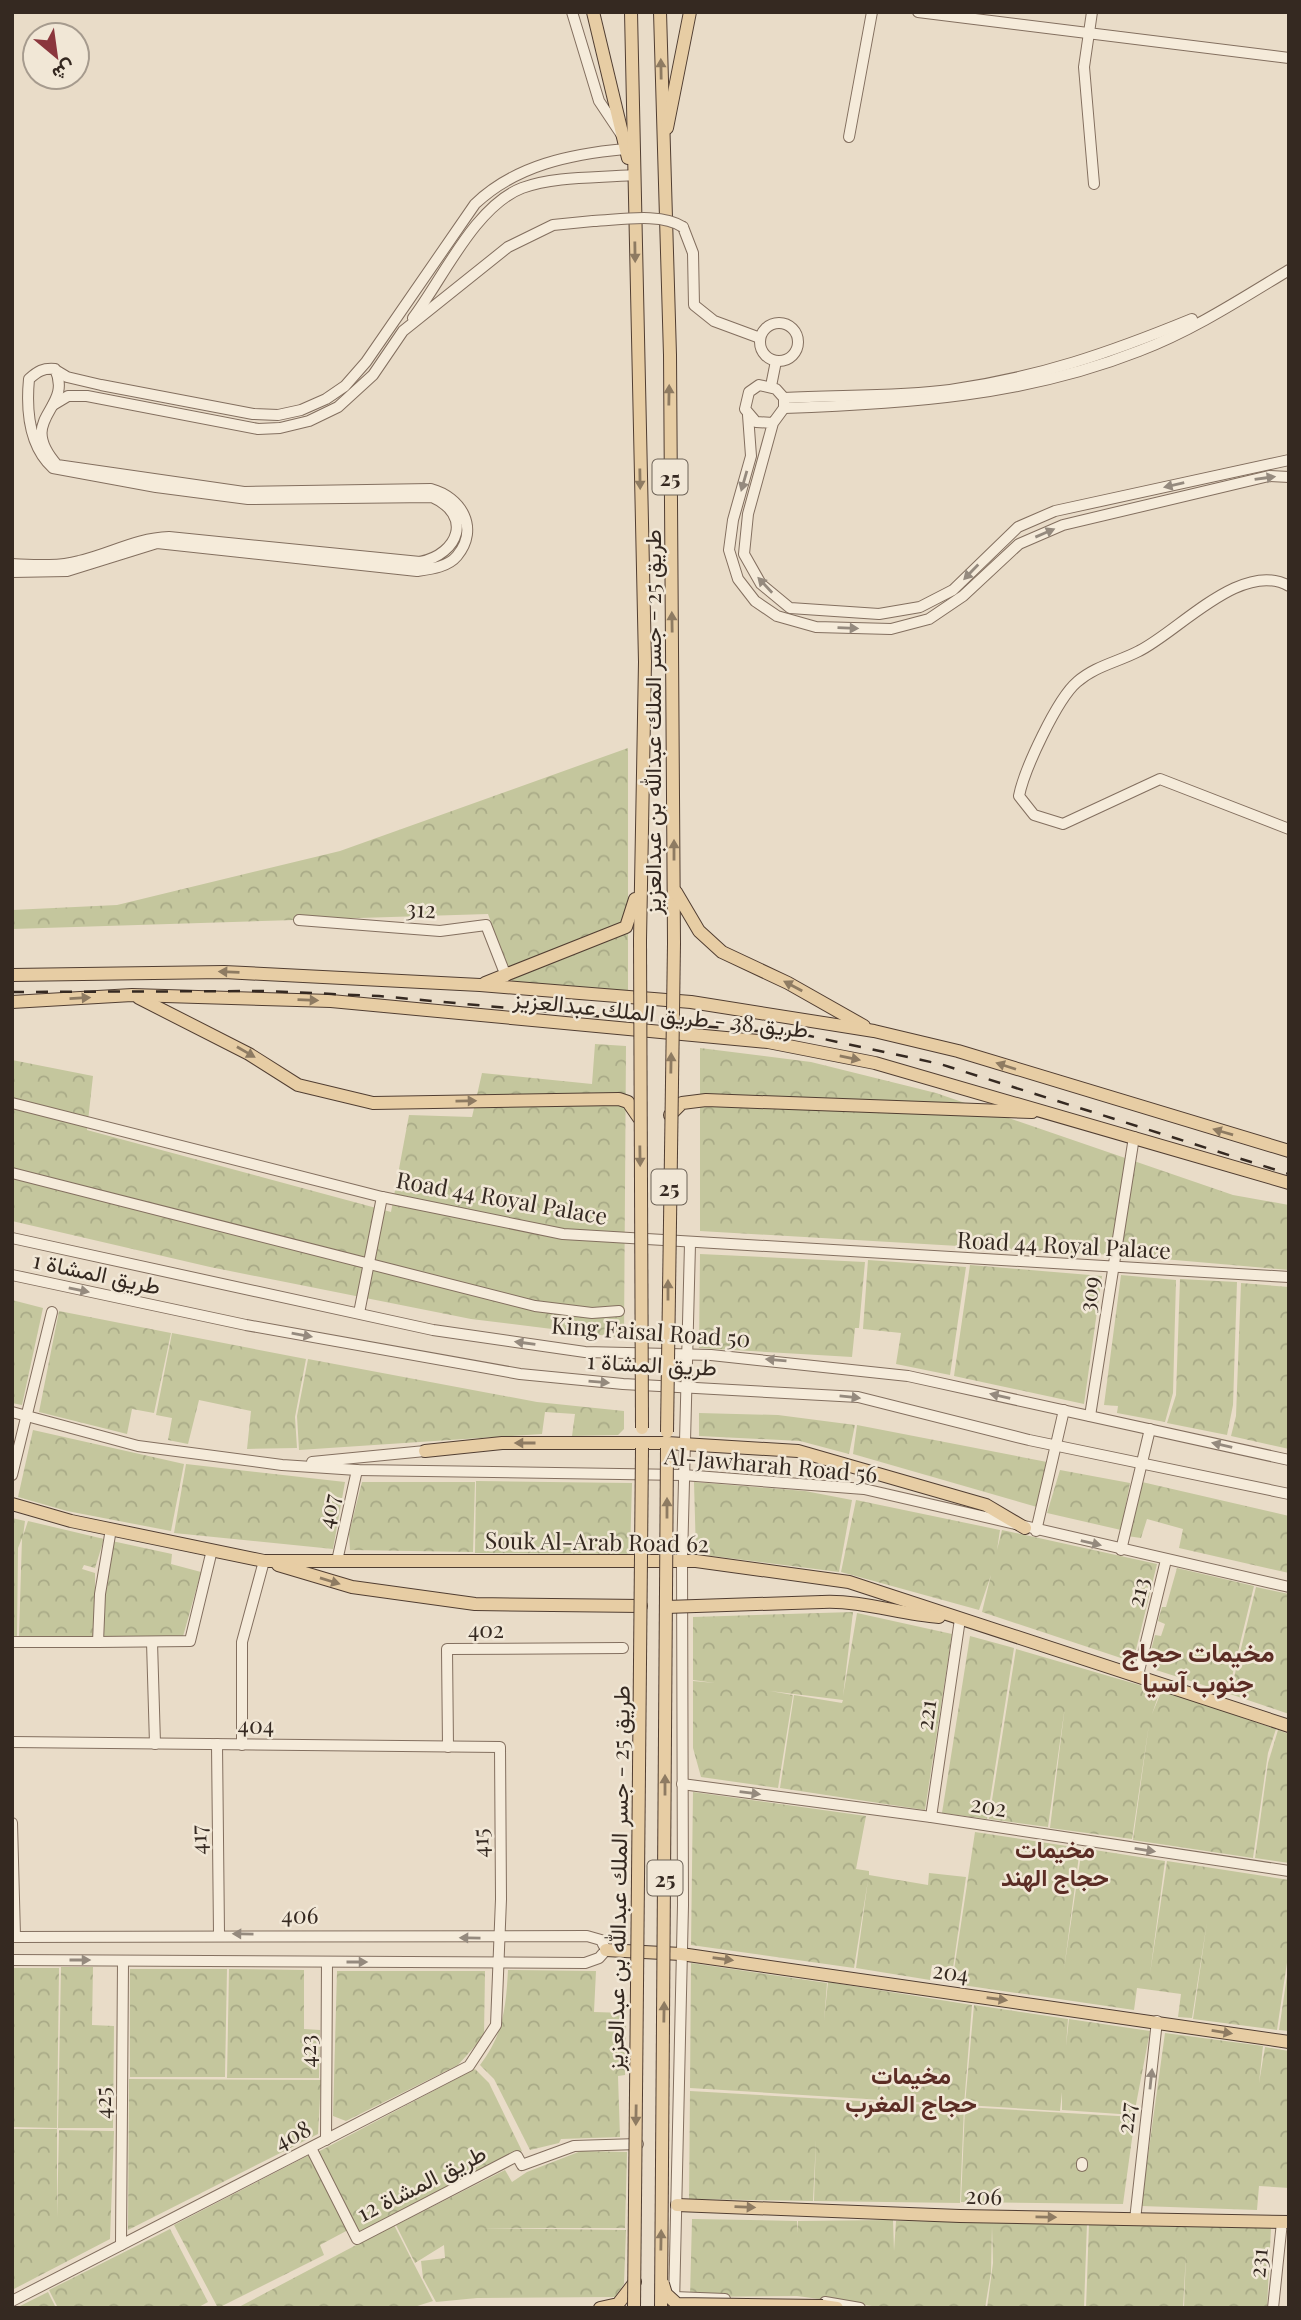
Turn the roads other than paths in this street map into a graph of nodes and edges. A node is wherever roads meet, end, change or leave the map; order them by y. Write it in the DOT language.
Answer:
graph roads {
  1 [pos="572,12"];
  2 [pos="593,12"];
  3 [pos="631,12"];
  4 [pos="660,12"];
  5 [pos="690,12"];
  6 [pos="872,12"];
  7 [pos="918,12"];
  8 [pos="1092,12"];
  9 [pos="990,17"];
  10 [pos="1090,34"];
  11 [pos="1289,58"];
  12 [pos="849,137"];
  13 [pos="624,143"];
  14 [pos="662,145"];
  15 [pos="633,175"];
  16 [pos="1094,184"];
  17 [pos="1289,264"];
  18 [pos="1289,270"];
  19 [pos="403,331"];
  20 [pos="760,338"];
  21 [pos="776,361"];
  22 [pos="55,369"];
  23 [pos="771,386"];
  24 [pos="784,403"];
  25 [pos="53,406"];
  26 [pos="748,415"];
  27 [pos="773,422"];
  28 [pos="1289,460"];
  29 [pos="1289,477"];
  30 [pos="12,564"];
  31 [pos="12,572"];
  32 [pos="1289,586"];
  33 [pos="1289,829"];
  34 [pos="674,888"];
  35 [pos="639,889"];
  36 [pos="299,920"];
  37 [pos="12,975"];
  38 [pos="506,976"];
  39 [pos="480,985"];
  40 [pos="132,995"];
  41 [pos="12,1002"];
  42 [pos="874,1031"];
  43 [pos="12,1103"];
  44 [pos="1051,1112"];
  45 [pos="670,1115"];
  46 [pos="639,1118"];
  47 [pos="1133,1137"];
  48 [pos="1289,1151"];
  49 [pos="12,1173"];
  50 [pos="1289,1183"];
  51 [pos="382,1198"];
  52 [pos="12,1238"];
  53 [pos="690,1244"];
  54 [pos="368,1264"];
  55 [pos="1113,1267"];
  56 [pos="12,1275"];
  57 [pos="1289,1277"];
  58 [pos="619,1311"];
  59 [pos="52,1312"];
  60 [pos="359,1313"];
  61 [pos="687,1355"];
  62 [pos="687,1386"];
  63 [pos="1063,1410"];
  64 [pos="12,1412"];
  65 [pos="27,1416"];
  66 [pos="1090,1416"];
  67 [pos="1150,1429"];
  68 [pos="667,1441"];
  69 [pos="685,1444"];
  70 [pos="1056,1445"];
  71 [pos="643,1446"];
  72 [pos="425,1451"];
  73 [pos="1289,1460"];
  74 [pos="1142,1463"];
  75 [pos="282,1465"];
  76 [pos="357,1470"];
  77 [pos="12,1475"];
  78 [pos="683,1475"];
  79 [pos="1289,1493"];
  80 [pos="12,1504"];
  81 [pos="111,1529"];
  82 [pos="1030,1530"];
  83 [pos="212,1550"];
  84 [pos="1121,1550"];
  85 [pos="682,1560"];
  86 [pos="1166,1560"];
  87 [pos="264,1561"];
  88 [pos="337,1561"];
  89 [pos="1289,1587"];
  90 [pos="641,1606"];
  91 [pos="666,1607"];
  92 [pos="960,1619"];
  93 [pos="12,1642"];
  94 [pos="98,1642"];
  95 [pos="152,1643"];
  96 [pos="623,1648"];
  97 [pos="1138,1675"];
  98 [pos="1289,1726"];
  99 [pos="12,1742"];
  100 [pos="155,1744"];
  101 [pos="216,1744"];
  102 [pos="242,1745"];
  103 [pos="448,1747"];
  104 [pos="499,1747"];
  105 [pos="682,1784"];
  106 [pos="931,1817"];
  107 [pos="12,1823"];
  108 [pos="1289,1871"];
  109 [pos="219,1934"];
  110 [pos="14,1937"];
  111 [pos="500,1938"];
  112 [pos="606,1950"];
  113 [pos="681,1954"];
  114 [pos="12,1960"];
  115 [pos="123,1961"];
  116 [pos="327,1962"];
  117 [pos="499,1962"];
  118 [pos="1157,2021"];
  119 [pos="1289,2042"];
  120 [pos="326,2140"];
  121 [pos="638,2144"];
  122 [pos="311,2148"];
  123 [pos="677,2205"];
  124 [pos="1135,2220"];
  125 [pos="1285,2222"];
  126 [pos="121,2245"];
  127 [pos="661,2279"];
  128 [pos="635,2282"];
  129 [pos="12,2301"];
  130 [pos="674,2302"];
  131 [pos="823,2306"];
  132 [pos="600,2308"];
  133 [pos="634,2308"];
  134 [pos="661,2308"];
  135 [pos="838,2308"];
  136 [pos="860,2308"];
  137 [pos="1273,2308"];
  1 -- 13 [label="street"];
  2 -- 13 [label="main road"];
  3 -- 15 [label="main road, طريق 25 - جسر الملك عبدالله بن عبدالعزيز / 25"];
  14 -- 4 [label="main road, طريق 25 - جسر الملك عبدالله بن عبدالعزيز / 25, one-way"];
  5 -- 14 [label="main road"];
  6 -- 12 [label="street"];
  7 -- 9 [label="street"];
  8 -- 10 [label="street"];
  9 -- 10 [label="street"];
  10 -- 11 [label="street"];
  10 -- 16 [label="street"];
  13 -- 15 [label="main road"];
  13 -- 22 [label="street"];
  34 -- 14 [label="main road, طريق 25 - جسر الملك عبدالله بن عبدالعزيز / 25, one-way"];
  15 -- 19 [label="street"];
  15 -- 35 [label="main road, طريق 25 - جسر الملك عبدالله بن عبدالعزيز / 25, one-way"];
  17 -- 24 [label="street"];
  18 -- 24 [label="street"];
  19 -- 20 [label="street, bridge"];
  19 -- 25 [label="street"];
  20 -- 21 [label="street"];
  20 -- 21 [label="street"];
  21 -- 23 [label="street"];
  22 -- 25 [label="street"];
  22 -- 30 [label="street"];
  23 -- 24 [label="street"];
  23 -- 26 [label="street"];
  24 -- 27 [label="street"];
  25 -- 31 [label="street"];
  26 -- 27 [label="street"];
  26 -- 29 [label="street, one-way"];
  28 -- 27 [label="street, one-way"];
  32 -- 33 [label="street"];
  42 -- 34 [label="main road, one-way"];
  45 -- 34 [label="main road, طريق 25 - جسر الملك عبدالله بن عبدالعزيز / 25, one-way, bridge"];
  35 -- 38 [label="main road"];
  35 -- 46 [label="main road, طريق 25 - جسر الملك عبدالله بن عبدالعزيز / 25, bridge"];
  36 -- 38 [label="street, 312"];
  39 -- 37 [label="main road, طريق 38 - طريق الملك عبدالعزيز, one-way"];
  38 -- 39 [label="main road"];
  39 -- 42 [label="main road, طريق 38 - طريق الملك عبدالعزيز"];
  41 -- 40 [label="main road, طريق 38 - طريق الملك عبدالعزيز, one-way"];
  40 -- 44 [label="main road, طريق 38 - طريق الملك عبدالعزيز, one-way"];
  40 -- 46 [label="main road, one-way"];
  48 -- 42 [label="main road, طريق 38 - طريق الملك عبدالعزيز, one-way"];
  43 -- 51 [label="street, Road 44 Royal Palace"];
  44 -- 45 [label="main road"];
  44 -- 47 [label="main road, طريق 38 - طريق الملك عبدالعزيز"];
  68 -- 45 [label="main road, طريق 25 - جسر الملك عبدالله بن عبدالعزيز / 25, one-way, bridge"];
  46 -- 71 [label="main road, طريق 25 - جسر الملك عبدالله بن عبدالعزيز / 25, one-way, bridge"];
  47 -- 50 [label="main road, طريق 38 - طريق الملك عبدالعزيز"];
  47 -- 55 [label="street, 309"];
  49 -- 54 [label="street"];
  51 -- 53 [label="street, Road 44 Royal Palace"];
  51 -- 54 [label="street"];
  52 -- 60 [label="street, King Faisal Road 50"];
  53 -- 55 [label="street, Road 44 Royal Palace"];
  53 -- 61 [label="street"];
  54 -- 58 [label="street"];
  54 -- 60 [label="street"];
  55 -- 57 [label="street, Road 44 Royal Palace"];
  55 -- 66 [label="street, 309"];
  56 -- 62 [label="street, طريق المشاة 1, one-way"];
  59 -- 65 [label="street"];
  61 -- 60 [label="street, King Faisal Road 50, one-way"];
  61 -- 62 [label="street"];
  63 -- 61 [label="street, King Faisal Road 50, one-way"];
  62 -- 69 [label="street"];
  62 -- 70 [label="street, طريق المشاة 1, one-way"];
  63 -- 66 [label="street, King Faisal Road 50"];
  63 -- 70 [label="street"];
  64 -- 65 [label="street, Al-Jawharah Road 56"];
  65 -- 75 [label="street, Al-Jawharah Road 56"];
  65 -- 77 [label="street"];
  66 -- 67 [label="street, King Faisal Road 50"];
  73 -- 67 [label="street, King Faisal Road 50, one-way"];
  67 -- 74 [label="street"];
  68 -- 69 [label="main road"];
  68 -- 71 [label="main road"];
  91 -- 68 [label="main road, طريق 25 - جسر الملك عبدالله بن عبدالعزيز / 25, one-way, bridge"];
  69 -- 78 [label="street"];
  69 -- 82 [label="main road"];
  70 -- 74 [label="street, طريق المشاة 1"];
  70 -- 82 [label="street"];
  71 -- 72 [label="main road, one-way"];
  71 -- 90 [label="main road, طريق 25 - جسر الملك عبدالله بن عبدالعزيز / 25, bridge"];
  72 -- 75 [label="street, Al-Jawharah Road 56"];
  74 -- 79 [label="street, طريق المشاة 1"];
  74 -- 84 [label="street"];
  75 -- 76 [label="street, Al-Jawharah Road 56"];
  76 -- 78 [label="street, Al-Jawharah Road 56"];
  76 -- 88 [label="street, 407"];
  78 -- 82 [label="street, Al-Jawharah Road 56"];
  78 -- 85 [label="street"];
  80 -- 81 [label="main road, Souk Al-Arab Road 62"];
  81 -- 83 [label="main road, Souk Al-Arab Road 62"];
  81 -- 94 [label="street"];
  82 -- 84 [label="street, Al-Jawharah Road 56, one-way"];
  83 -- 87 [label="main road, Souk Al-Arab Road 62"];
  83 -- 95 [label="street"];
  84 -- 86 [label="street, Al-Jawharah Road 56"];
  85 -- 88 [label="main road, Souk Al-Arab Road 62"];
  85 -- 92 [label="main road, Souk Al-Arab Road 62"];
  85 -- 105 [label="street"];
  86 -- 89 [label="street, Al-Jawharah Road 56"];
  86 -- 97 [label="street, 213"];
  87 -- 88 [label="main road, Souk Al-Arab Road 62"];
  87 -- 90 [label="main road, one-way"];
  87 -- 102 [label="street"];
  90 -- 128 [label="main road, طريق 25 - جسر الملك عبدالله بن عبدالعزيز / 25, one-way, bridge"];
  91 -- 92 [label="main road, bridge"];
  127 -- 91 [label="main road, طريق 25 - جسر الملك عبدالله بن عبدالعزيز / 25, one-way, bridge"];
  92 -- 97 [label="main road, Souk Al-Arab Road 62"];
  92 -- 106 [label="street, 221"];
  93 -- 94 [label="street"];
  94 -- 95 [label="street"];
  95 -- 100 [label="street"];
  96 -- 103 [label="street, 402"];
  97 -- 98 [label="main road, Souk Al-Arab Road 62"];
  99 -- 100 [label="street, 404"];
  100 -- 101 [label="street, 404"];
  101 -- 102 [label="street, 404"];
  101 -- 109 [label="street, 417"];
  102 -- 103 [label="street, 404"];
  103 -- 104 [label="street, 404"];
  104 -- 111 [label="street, 415"];
  105 -- 106 [label="street, 202, one-way"];
  105 -- 113 [label="street"];
  106 -- 108 [label="street, 202, one-way"];
  107 -- 110 [label="street"];
  109 -- 110 [label="street, 406"];
  111 -- 109 [label="street, 406, one-way"];
  111 -- 112 [label="street, 406"];
  111 -- 117 [label="street, 408"];
  112 -- 113 [label="main road, 204"];
  112 -- 117 [label="street, 406"];
  113 -- 118 [label="main road, 204, one-way"];
  113 -- 123 [label="street"];
  114 -- 115 [label="street, 406, one-way"];
  115 -- 116 [label="street, 406"];
  115 -- 126 [label="street, 425"];
  116 -- 117 [label="street, 406, one-way"];
  116 -- 120 [label="street, 423"];
  117 -- 120 [label="street, 408"];
  118 -- 119 [label="main road, 204, one-way"];
  124 -- 118 [label="street, 227, one-way"];
  120 -- 122 [label="street, 408"];
  121 -- 122 [label="street, طريق المشاة 12"];
  122 -- 126 [label="street, 408"];
  123 -- 124 [label="main road, 206, one-way"];
  123 -- 130 [label="street"];
  124 -- 125 [label="main road, 206"];
  125 -- 137 [label="street, 231"];
  126 -- 129 [label="street, 408"];
  127 -- 131 [label="main road, bridge"];
  127 -- 134 [label="main road, طريق 25 - جسر الملك عبدالله بن عبدالعزيز / 25, bridge"];
  128 -- 132 [label="main road"];
  128 -- 133 [label="main road, طريق 25 - جسر الملك عبدالله بن عبدالعزيز / 25, bridge"];
  130 -- 136 [label="street"];
  131 -- 135 [label="main road"];
}
